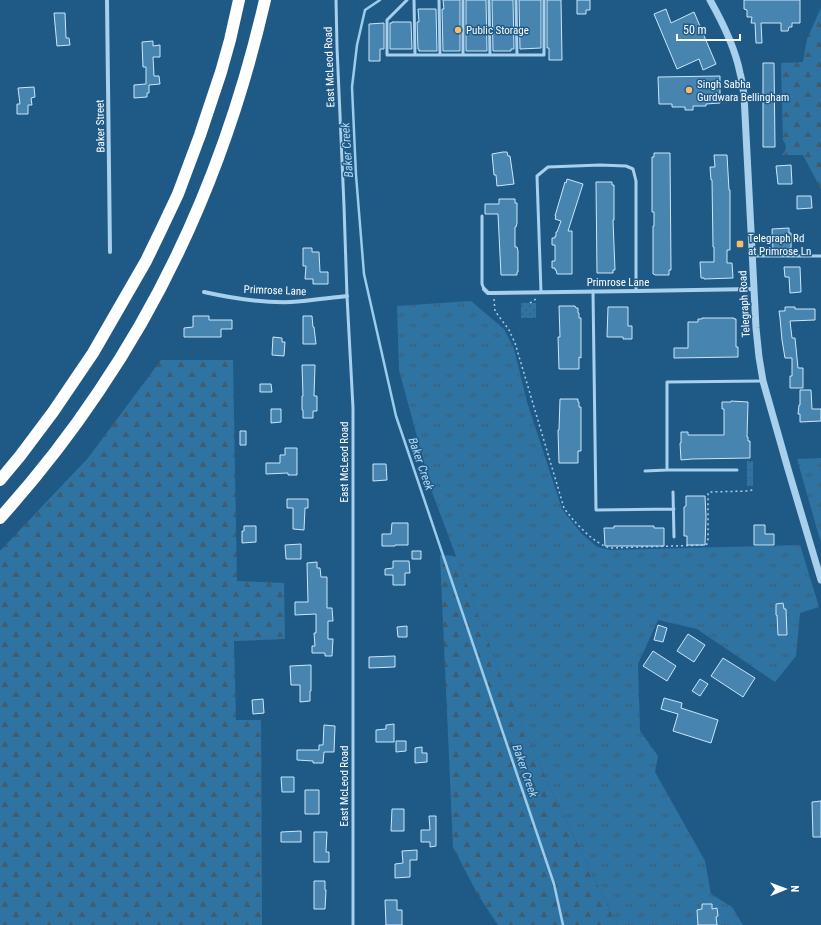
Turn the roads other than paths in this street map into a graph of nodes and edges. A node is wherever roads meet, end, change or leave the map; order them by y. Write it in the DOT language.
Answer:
graph roads {
  1 [pos="107,0"];
  2 [pos="239,0"];
  3 [pos="264,0"];
  4 [pos="336,0"];
  5 [pos="407,0"];
  6 [pos="414,0"];
  7 [pos="439,0"];
  8 [pos="462,0"];
  9 [pos="489,0"];
  10 [pos="516,0"];
  11 [pos="544,0"];
  12 [pos="710,0"];
  13 [pos="415,55"];
  14 [pos="440,55"];
  15 [pos="463,55"];
  16 [pos="490,55"];
  17 [pos="517,55"];
  18 [pos="482,216"];
  19 [pos="110,252"];
  20 [pos="752,256"];
  21 [pos="820,256"];
  22 [pos="754,288"];
  23 [pos="484,289"];
  24 [pos="593,291"];
  25 [pos="636,291"];
  26 [pos="204,292"];
  27 [pos="540,292"];
  28 [pos="347,296"];
  29 [pos="764,381"];
  30 [pos="667,470"];
  31 [pos="737,470"];
  32 [pos="645,471"];
  33 [pos="0,480"];
  34 [pos="673,492"];
  35 [pos="674,509"];
  36 [pos="0,518"];
  37 [pos="674,537"];
  38 [pos="821,580"];
  39 [pos="353,925"];
  1 -- 19 [label="street, Baker Street"];
  2 -- 33 [label="highway"];
  3 -- 36 [label="highway"];
  4 -- 28 [label="lane, East McLeod Road"];
  5 -- 13 [label="lane"];
  6 -- 13 [label="lane"];
  7 -- 14 [label="lane"];
  8 -- 15 [label="lane"];
  9 -- 16 [label="lane"];
  10 -- 17 [label="lane"];
  11 -- 17 [label="lane"];
  12 -- 20 [label="street, Telegraph Road"];
  13 -- 14 [label="lane"];
  14 -- 15 [label="lane"];
  15 -- 16 [label="lane"];
  16 -- 17 [label="lane"];
  18 -- 23 [label="lane"];
  20 -- 21 [label="lane"];
  20 -- 22 [label="street, Telegraph Road"];
  22 -- 25 [label="street, Primrose Lane"];
  22 -- 29 [label="street, Telegraph Road"];
  23 -- 27 [label="street, Primrose Lane"];
  24 -- 25 [label="street, Primrose Lane"];
  24 -- 27 [label="street, Primrose Lane"];
  24 -- 35 [label="lane"];
  25 -- 27 [label="lane"];
  26 -- 28 [label="street, Primrose Lane"];
  28 -- 39 [label="lane, East McLeod Road"];
  29 -- 30 [label="lane"];
  29 -- 38 [label="street, Telegraph Road"];
  30 -- 31 [label="lane"];
  30 -- 32 [label="lane"];
  34 -- 35 [label="lane"];
  35 -- 37 [label="lane"];
}
